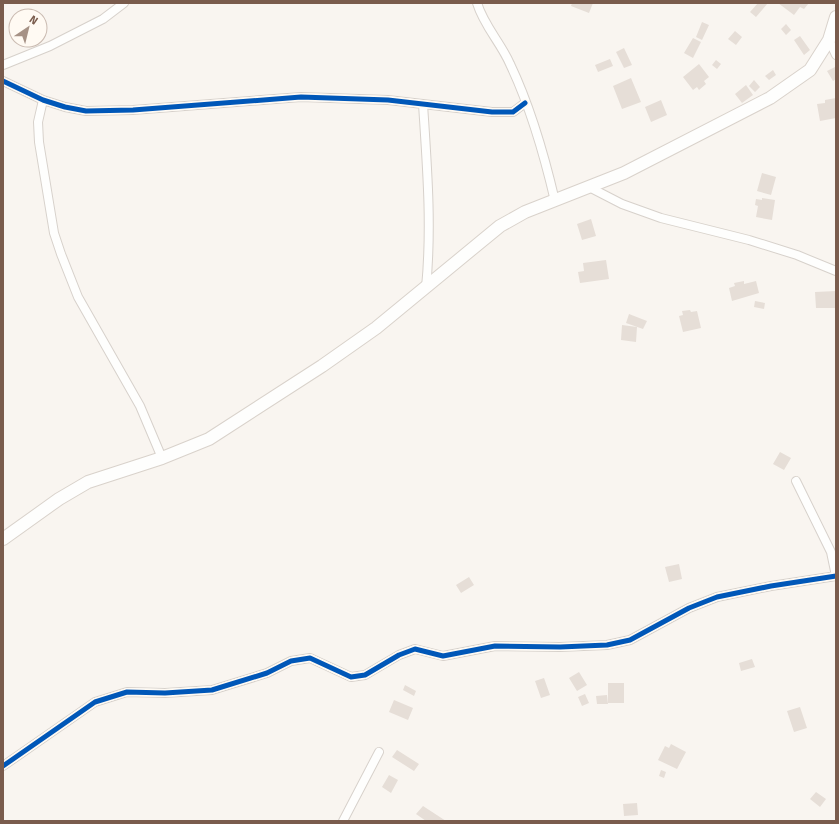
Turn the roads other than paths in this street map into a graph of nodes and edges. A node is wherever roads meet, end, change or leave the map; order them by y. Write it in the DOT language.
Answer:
graph roads {
  1 [pos="124,3"];
  2 [pos="477,3"];
  3 [pos="836,17"];
  4 [pos="829,40"];
  5 [pos="836,55"];
  6 [pos="3,65"];
  7 [pos="3,81"];
  8 [pos="43,100"];
  9 [pos="525,103"];
  10 [pos="423,104"];
  11 [pos="589,187"];
  12 [pos="555,201"];
  13 [pos="836,271"];
  14 [pos="426,288"];
  15 [pos="162,458"];
  16 [pos="796,481"];
  17 [pos="3,539"];
  18 [pos="836,576"];
  19 [pos="379,752"];
  20 [pos="3,766"];
  21 [pos="344,821"];
  1 -- 6 [label="street"];
  2 -- 9 [label="street"];
  3 -- 4 [label="main road"];
  4 -- 5 [label="street"];
  4 -- 11 [label="main road"];
  7 -- 8 [label="street"];
  8 -- 10 [label="street"];
  8 -- 15 [label="street"];
  9 -- 10 [label="street"];
  9 -- 12 [label="street"];
  10 -- 14 [label="street"];
  11 -- 12 [label="main road"];
  11 -- 13 [label="street"];
  12 -- 14 [label="main road"];
  14 -- 15 [label="main road"];
  15 -- 17 [label="main road"];
  16 -- 18 [label="street"];
  18 -- 20 [label="street"];
  19 -- 21 [label="street"];
}
